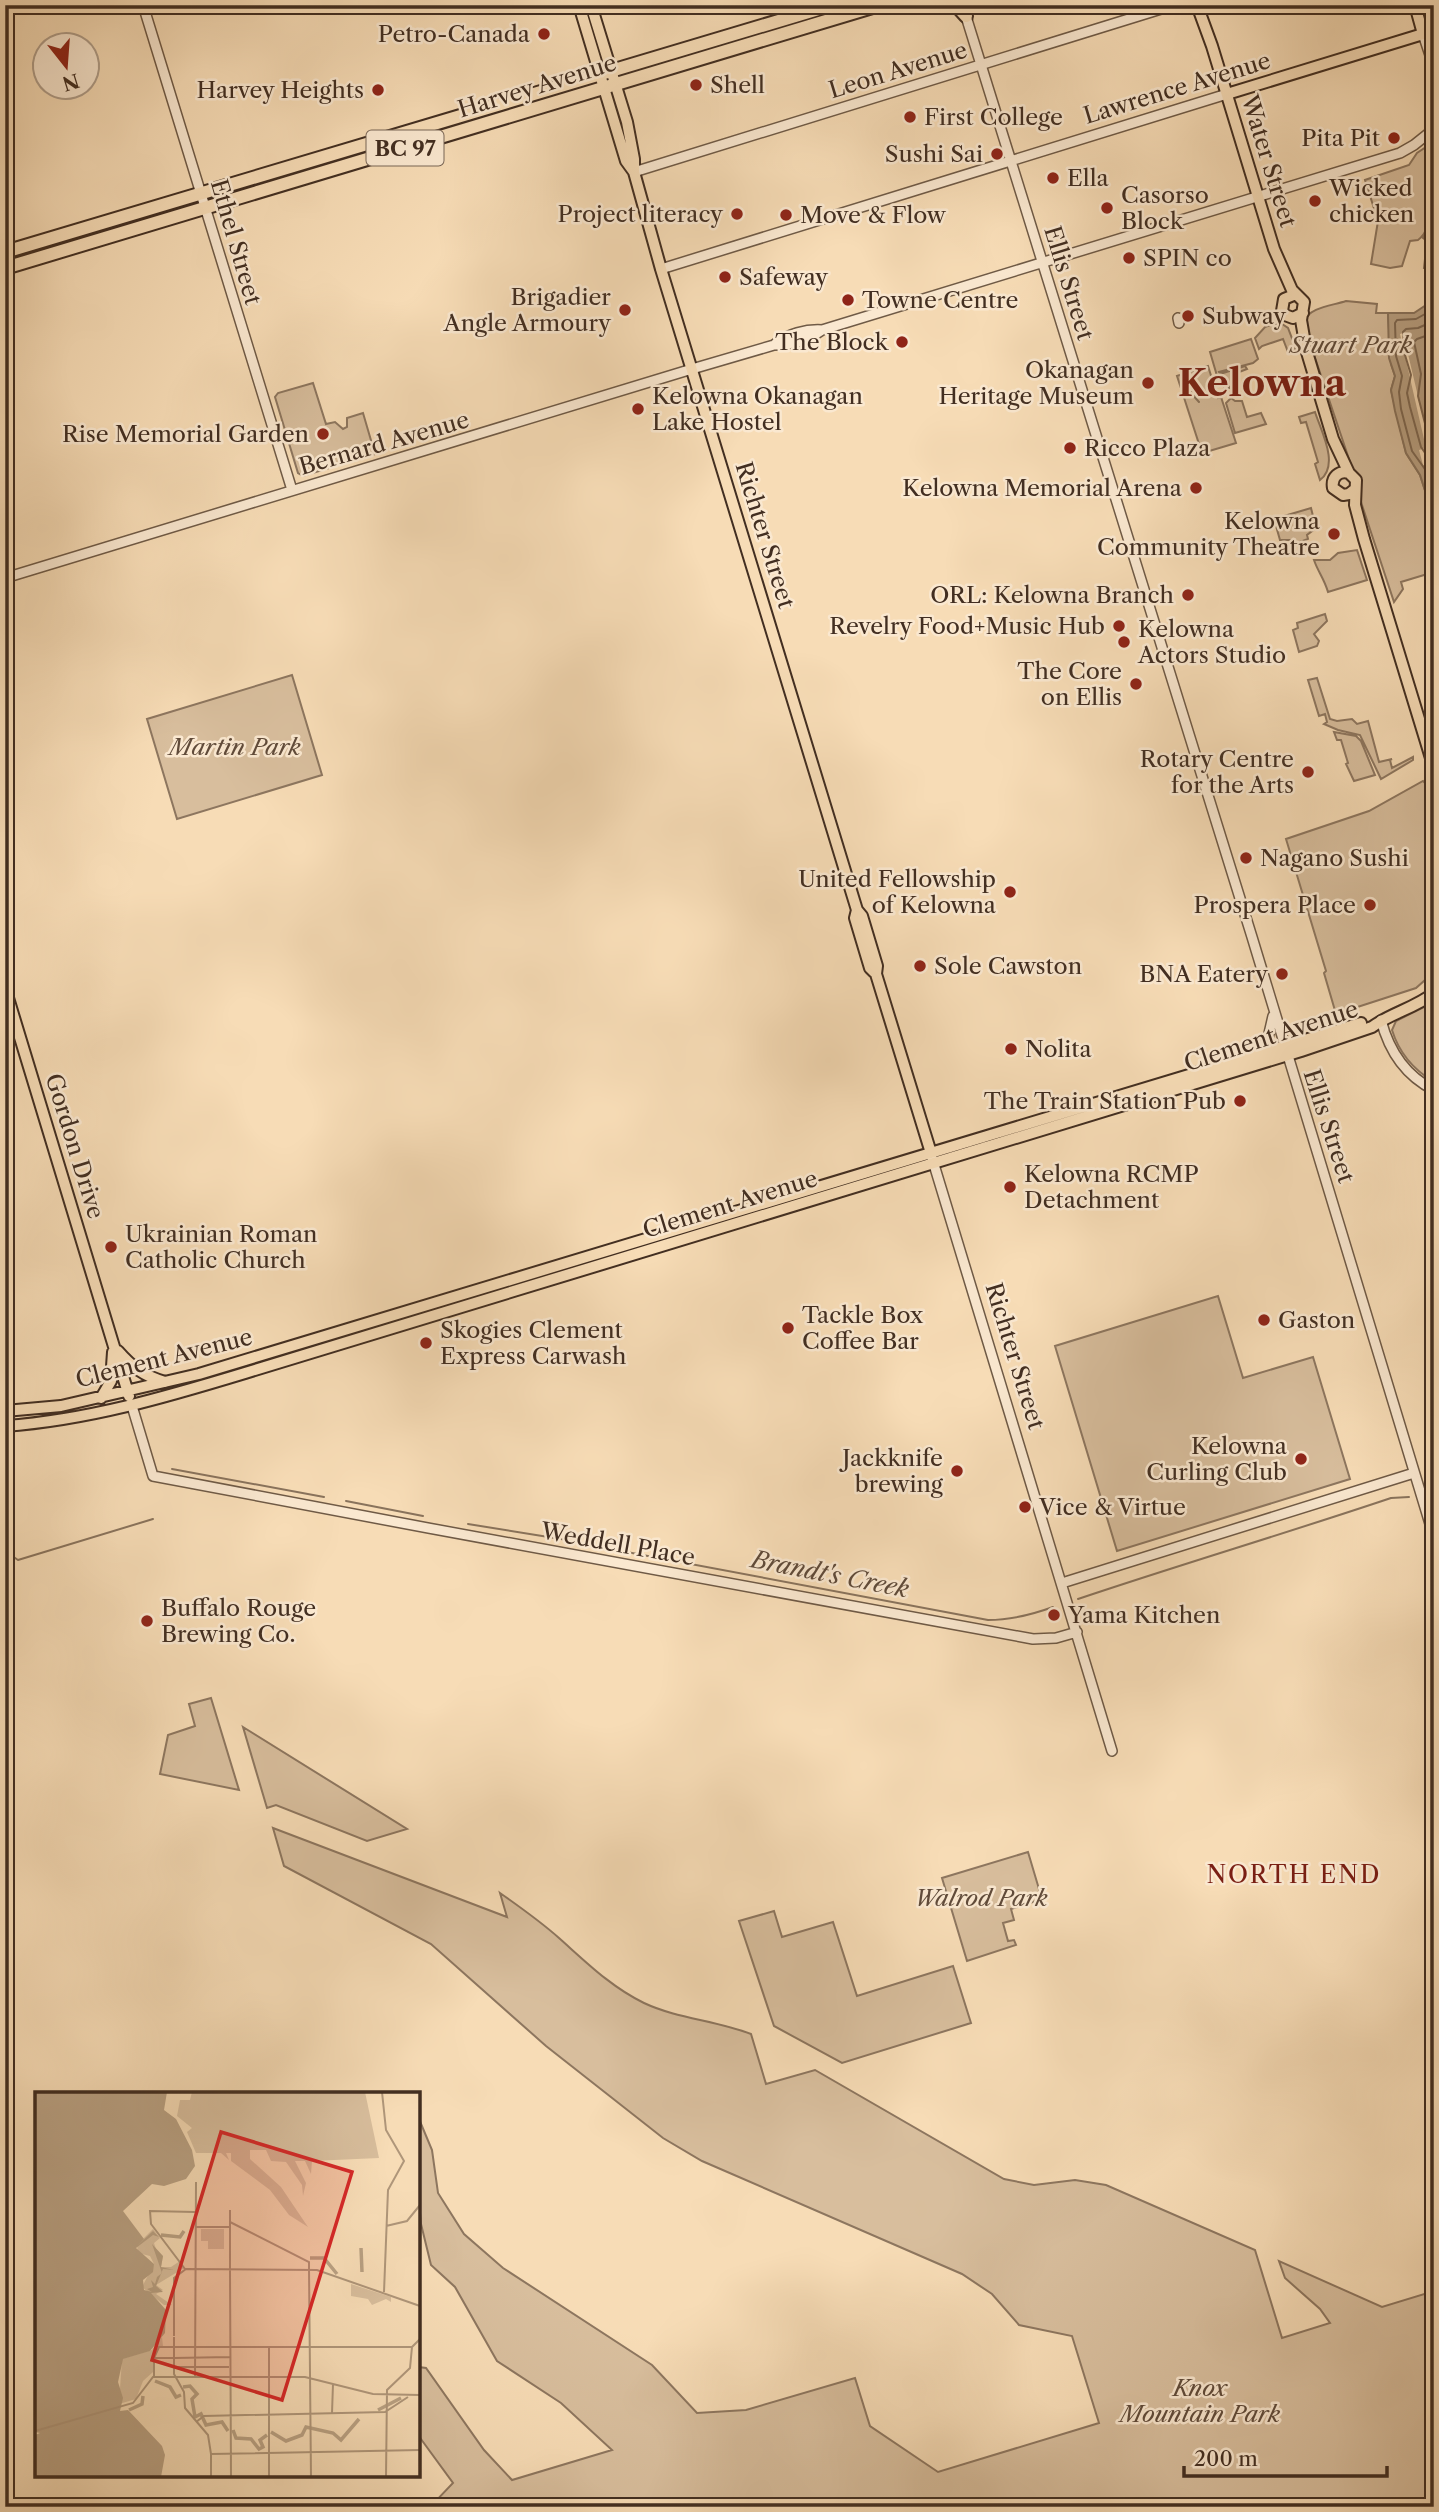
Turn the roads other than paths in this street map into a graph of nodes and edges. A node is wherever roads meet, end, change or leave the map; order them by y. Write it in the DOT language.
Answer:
graph roads {
  1 [pos="143,5"];
  2 [pos="579,5"];
  3 [pos="591,5"];
  4 [pos="832,5"];
  5 [pos="880,5"];
  6 [pos="956,5"];
  7 [pos="1174,5"];
  8 [pos="1197,5"];
  9 [pos="1415,5"];
  10 [pos="964,11"];
  11 [pos="1423,34"];
  12 [pos="981,64"];
  13 [pos="1434,67"];
  14 [pos="608,79"];
  15 [pos="1227,94"];
  16 [pos="1434,129"];
  17 [pos="1010,161"];
  18 [pos="634,172"];
  19 [pos="1258,196"];
  20 [pos="204,200"];
  21 [pos="1274,249"];
  22 [pos="5,252"];
  23 [pos="1042,262"];
  24 [pos="5,268"];
  25 [pos="661,269"];
  26 [pos="1296,295"];
  27 [pos="1284,299"];
  28 [pos="1303,313"];
  29 [pos="1289,317"];
  30 [pos="1306,349"];
  31 [pos="692,369"];
  32 [pos="1333,439"];
  33 [pos="1349,473"];
  34 [pos="1336,475"];
  35 [pos="292,490"];
  36 [pos="1354,490"];
  37 [pos="1343,495"];
  38 [pos="1364,539"];
  39 [pos="5,578"];
  40 [pos="1434,768"];
  41 [pos="5,988"];
  42 [pos="1434,993"];
  43 [pos="1273,1010"];
  44 [pos="1381,1020"];
  45 [pos="1285,1051"];
  46 [pos="1255,1055"];
  47 [pos="1434,1090"];
  48 [pos="932,1158"];
  49 [pos="331,1335"];
  50 [pos="114,1346"];
  51 [pos="245,1373"];
  52 [pos="168,1382"];
  53 [pos="128,1392"];
  54 [pos="101,1398"];
  55 [pos="132,1406"];
  56 [pos="5,1411"];
  57 [pos="5,1426"];
  58 [pos="1414,1473"];
  59 [pos="153,1476"];
  60 [pos="1434,1537"];
  61 [pos="1062,1583"];
  62 [pos="1077,1632"];
  63 [pos="1112,1751"];
  1 -- 20 [label="street, Ethel Street"];
  2 -- 14 [label="main road, Richter Street"];
  3 -- 14 [label="main road, Richter Street"];
  4 -- 14 [label="highway, Harvey Avenue / BC 97"];
  5 -- 14 [label="highway, Harvey Avenue / BC 97"];
  6 -- 10 [label="highway"];
  7 -- 12 [label="street, Leon Avenue"];
  8 -- 15 [label="main road, Water Street"];
  9 -- 11 [label="main road"];
  10 -- 12 [label="street, Ellis Street"];
  11 -- 13 [label="street"];
  11 -- 15 [label="main road, Lawrence Avenue"];
  12 -- 17 [label="street, Ellis Street"];
  12 -- 18 [label="street, Leon Avenue"];
  14 -- 18 [label="main road, Richter Street"];
  14 -- 20 [label="highway, Harvey Avenue / BC 97"];
  15 -- 17 [label="street, Lawrence Avenue"];
  15 -- 19 [label="main road, Water Street"];
  16 -- 19 [label="street, Bernard Avenue"];
  17 -- 23 [label="street, Ellis Street"];
  17 -- 25 [label="street, Lawrence Avenue"];
  18 -- 25 [label="main road, Richter Street"];
  19 -- 21 [label="main road, Water Street"];
  19 -- 23 [label="street, Bernard Avenue"];
  20 -- 22 [label="highway, Harvey Avenue / BC 97"];
  20 -- 24 [label="highway, Harvey Avenue / BC 97"];
  20 -- 35 [label="street, Ethel Street"];
  21 -- 26 [label="main road, Water Street"];
  21 -- 27 [label="main road, Water Street"];
  23 -- 31 [label="street, Bernard Avenue"];
  23 -- 43 [label="street, Ellis Street"];
  25 -- 31 [label="main road, Richter Street"];
  26 -- 27 [label="main road"];
  26 -- 28 [label="main road"];
  27 -- 29 [label="main road"];
  28 -- 29 [label="main road"];
  28 -- 30 [label="main road"];
  29 -- 30 [label="main road"];
  30 -- 32 [label="main road"];
  31 -- 35 [label="street, Bernard Avenue"];
  31 -- 48 [label="main road, Richter Street"];
  32 -- 33 [label="main road"];
  32 -- 34 [label="main road"];
  33 -- 34 [label="main road"];
  33 -- 36 [label="main road"];
  34 -- 37 [label="main road"];
  35 -- 39 [label="street, Bernard Avenue"];
  36 -- 37 [label="main road"];
  36 -- 38 [label="main road"];
  37 -- 38 [label="main road"];
  38 -- 40 [label="main road"];
  41 -- 50 [label="main road, Gordon Drive"];
  42 -- 44 [label="main road"];
  43 -- 45 [label="street, Ellis Street"];
  43 -- 46 [label="street"];
  44 -- 45 [label="main road, Clement Avenue"];
  44 -- 47 [label="street"];
  45 -- 46 [label="main road, Clement Avenue"];
  45 -- 48 [label="main road, Clement Avenue"];
  45 -- 58 [label="street, Ellis Street"];
  46 -- 48 [label="main road, Clement Avenue"];
  48 -- 49 [label="main road, Clement Avenue"];
  48 -- 51 [label="main road, Clement Avenue"];
  48 -- 61 [label="street, Richter Street"];
  49 -- 51 [label="main road, Clement Avenue"];
  49 -- 52 [label="main road, Clement Avenue"];
  50 -- 52 [label="main road"];
  50 -- 53 [label="main road, Gordon Drive"];
  50 -- 54 [label="main road"];
  51 -- 55 [label="main road, Clement Avenue"];
  52 -- 53 [label="main road, Clement Avenue"];
  53 -- 54 [label="main road, Clement Avenue"];
  53 -- 55 [label="main road, Gordon Drive"];
  54 -- 56 [label="main road, Clement Avenue"];
  55 -- 57 [label="main road, Clement Avenue"];
  55 -- 59 [label="street, Gordon Drive"];
  58 -- 60 [label="street, Ellis Street"];
  58 -- 61 [label="street"];
  59 -- 62 [label="street, Weddell Place"];
  61 -- 62 [label="street, Richter Street"];
  62 -- 63 [label="street, Richter Street"];
}
